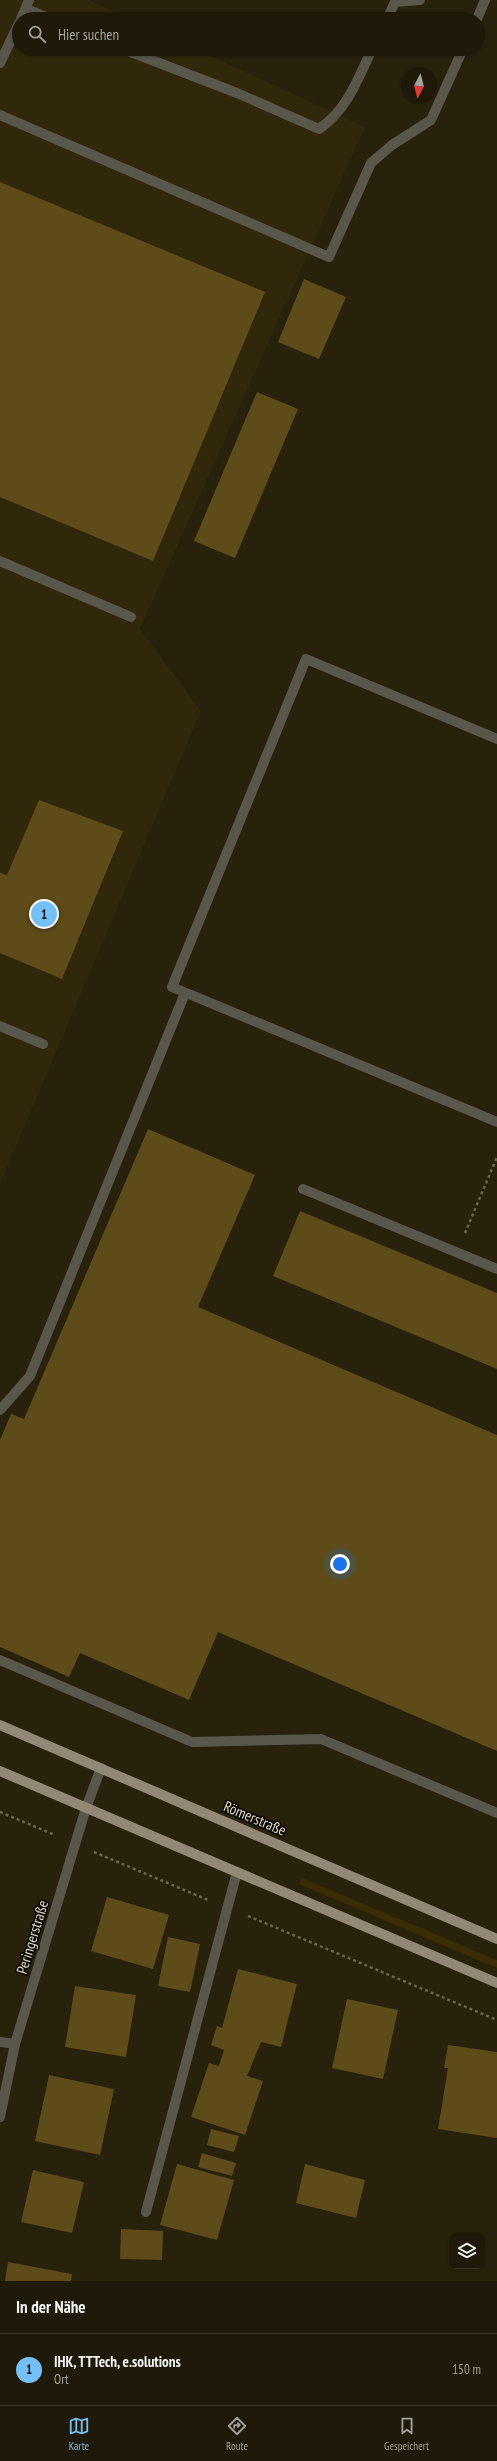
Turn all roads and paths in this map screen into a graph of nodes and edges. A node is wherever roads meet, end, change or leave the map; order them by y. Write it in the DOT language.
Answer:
graph roads {
  1 [pos="420,0"];
  2 [pos="485,0"];
  3 [pos="392,1"];
  4 [pos="28,4"];
  5 [pos="40,12"];
  6 [pos="389,12"];
  7 [pos="480,12"];
  8 [pos="12,38"];
  9 [pos="141,56"];
  10 [pos="369,56"];
  11 [pos="460,56"];
  12 [pos="0,63"];
  13 [pos="0,115"];
  14 [pos="0,561"];
  15 [pos="131,617"];
  16 [pos="497,739"];
  17 [pos="185,993"];
  18 [pos="0,1026"];
  19 [pos="43,1044"];
  20 [pos="497,1122"];
  21 [pos="497,1157"];
  22 [pos="303,1189"];
  23 [pos="458,1252"];
  24 [pos="497,1269"];
  25 [pos="0,1410"];
  26 [pos="0,1660"];
  27 [pos="0,1725"];
  28 [pos="101,1768"];
  29 [pos="0,1771"];
  30 [pos="86,1808"];
  31 [pos="497,1813"];
  32 [pos="237,1872"];
  33 [pos="497,1939"];
  34 [pos="497,1983"];
  35 [pos="0,2042"];
  36 [pos="15,2044"];
  37 [pos="0,2117"];
  38 [pos="146,2212"];
  1 -- 3 [label="street"];
  2 -- 7 [label="street"];
  3 -- 6 [label="street"];
  4 -- 5 [label="street"];
  8 -- 12 [label="street"];
  9 -- 10 [label="street"];
  11 -- 13 [label="street"];
  14 -- 15 [label="street"];
  16 -- 17 [label="street"];
  17 -- 20 [label="street"];
  17 -- 25 [label="street"];
  18 -- 19 [label="street"];
  21 -- 23 [label="path"];
  22 -- 23 [label="street"];
  23 -- 24 [label="street"];
  26 -- 31 [label="street"];
  27 -- 28 [label="main road, Römerstraße"];
  28 -- 30 [label="street, Peringerstraße"];
  28 -- 33 [label="main road, Römerstraße"];
  29 -- 30 [label="main road"];
  30 -- 32 [label="main road"];
  30 -- 36 [label="street, Peringerstraße"];
  32 -- 34 [label="main road"];
  32 -- 38 [label="street"];
  35 -- 36 [label="street"];
  36 -- 37 [label="street, Peringerstraße"];
}
